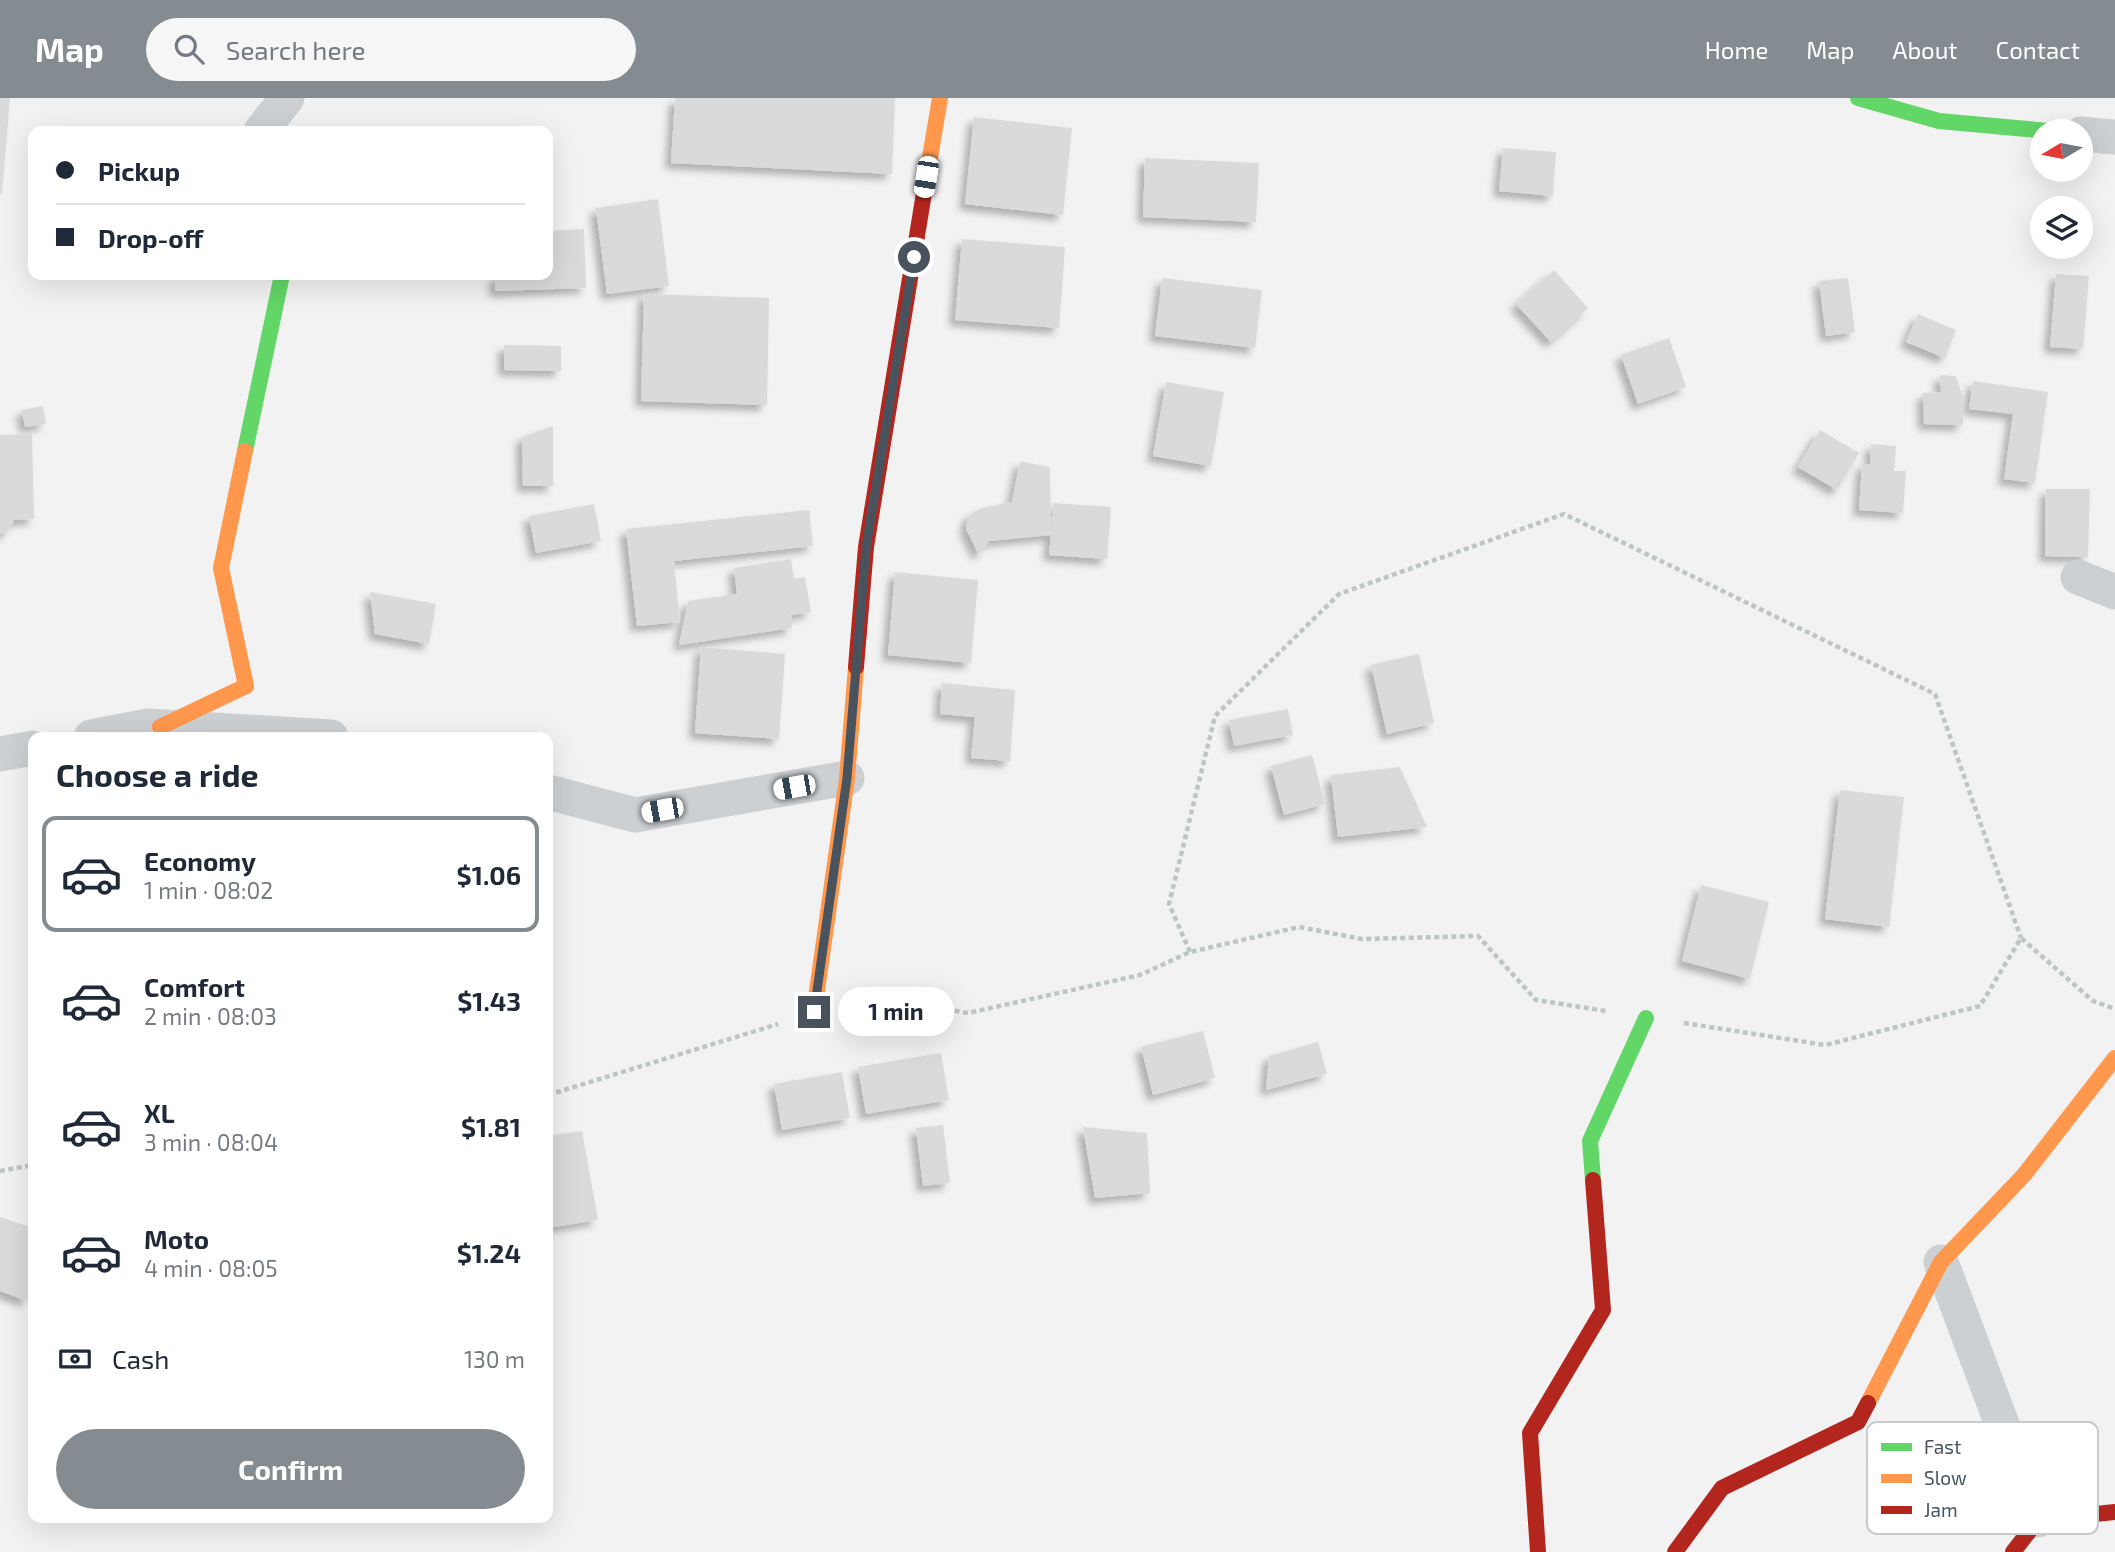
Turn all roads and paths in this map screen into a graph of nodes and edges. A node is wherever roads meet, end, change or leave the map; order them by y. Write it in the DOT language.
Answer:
graph roads {
  1 [pos="287,98"];
  2 [pos="940,98"];
  3 [pos="1858,98"];
  4 [pos="265,126"];
  5 [pos="2030,129"];
  6 [pos="2093,135"];
  7 [pos="2115,137"];
  8 [pos="281,280"];
  9 [pos="2078,577"];
  10 [pos="2115,592"];
  11 [pos="160,727"];
  12 [pos="117,732"];
  13 [pos="246,732"];
  14 [pos="28,749"];
  15 [pos="0,754"];
  16 [pos="847,778"];
  17 [pos="553,793"];
  18 [pos="2021,938"];
  19 [pos="1190,952"];
  20 [pos="2115,1009"];
  21 [pos="814,1012"];
  22 [pos="1646,1018"];
  23 [pos="2115,1058"];
  24 [pos="553,1093"];
  25 [pos="28,1166"];
  26 [pos="0,1171"];
  27 [pos="1941,1262"];
  28 [pos="2001,1422"];
  29 [pos="2027,1534"];
  30 [pos="1538,1552"];
  31 [pos="1675,1552"];
  32 [pos="2013,1552"];
  1 -- 4 [label="street"];
  2 -- 16 [label="street"];
  3 -- 5 [label="street"];
  6 -- 7 [label="street"];
  8 -- 11 [label="street"];
  9 -- 10 [label="street"];
  11 -- 12 [label="street"];
  11 -- 13 [label="street"];
  14 -- 15 [label="street"];
  16 -- 17 [label="street"];
  16 -- 21 [label="street"];
  18 -- 19 [label="path"];
  18 -- 20 [label="path"];
  18 -- 22 [label="path"];
  19 -- 21 [label="path"];
  19 -- 22 [label="path"];
  21 -- 24 [label="path"];
  22 -- 30 [label="street"];
  23 -- 27 [label="street"];
  25 -- 26 [label="path"];
  27 -- 28 [label="street"];
  27 -- 31 [label="street"];
  29 -- 32 [label="street"];
}
